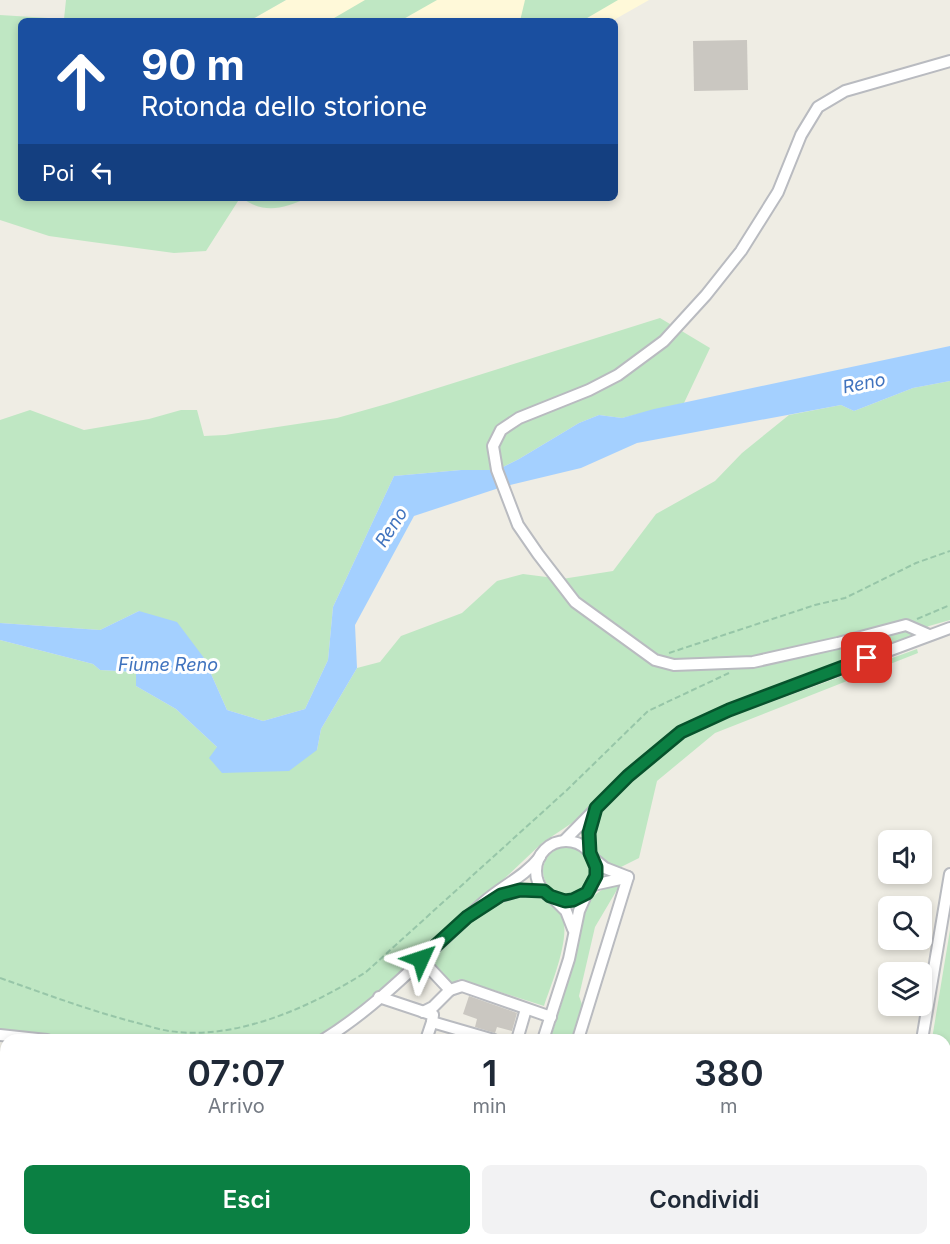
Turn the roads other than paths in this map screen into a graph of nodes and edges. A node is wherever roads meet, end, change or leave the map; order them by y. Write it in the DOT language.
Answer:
graph roads {
  1 [pos="950,61"];
  2 [pos="950,628"];
  3 [pos="928,636"];
  4 [pos="596,808"];
  5 [pos="564,841"];
  6 [pos="592,856"];
  7 [pos="540,857"];
  8 [pos="950,874"];
  9 [pos="628,878"];
  10 [pos="590,889"];
  11 [pos="547,894"];
  12 [pos="467,917"];
  13 [pos="574,934"];
  14 [pos="421,959"];
  15 [pos="450,990"];
  16 [pos="379,997"];
  17 [pos="526,1009"];
  18 [pos="423,1012"];
  19 [pos="551,1017"];
  20 [pos="432,1022"];
  21 [pos="332,1034"];
  22 [pos="428,1034"];
  23 [pos="473,1034"];
  24 [pos="519,1034"];
  25 [pos="545,1034"];
  26 [pos="580,1034"];
  27 [pos="923,1034"];
  1 -- 3 [label="street"];
  2 -- 3 [label="street"];
  3 -- 4 [label="street"];
  4 -- 5 [label="street"];
  4 -- 6 [label="street"];
  5 -- 6 [label="street"];
  5 -- 7 [label="street"];
  6 -- 9 [label="street"];
  6 -- 10 [label="street"];
  7 -- 11 [label="street"];
  7 -- 12 [label="street"];
  8 -- 27 [label="street"];
  9 -- 10 [label="street"];
  9 -- 26 [label="street"];
  10 -- 11 [label="street"];
  10 -- 13 [label="street"];
  11 -- 12 [label="street"];
  11 -- 13 [label="street"];
  12 -- 14 [label="street"];
  13 -- 19 [label="street"];
  14 -- 15 [label="street"];
  14 -- 16 [label="street"];
  15 -- 17 [label="street"];
  15 -- 18 [label="street"];
  16 -- 18 [label="street"];
  16 -- 21 [label="street"];
  17 -- 19 [label="street"];
  17 -- 24 [label="street"];
  18 -- 20 [label="street"];
  19 -- 25 [label="street"];
  20 -- 22 [label="street"];
  20 -- 23 [label="street"];
}
